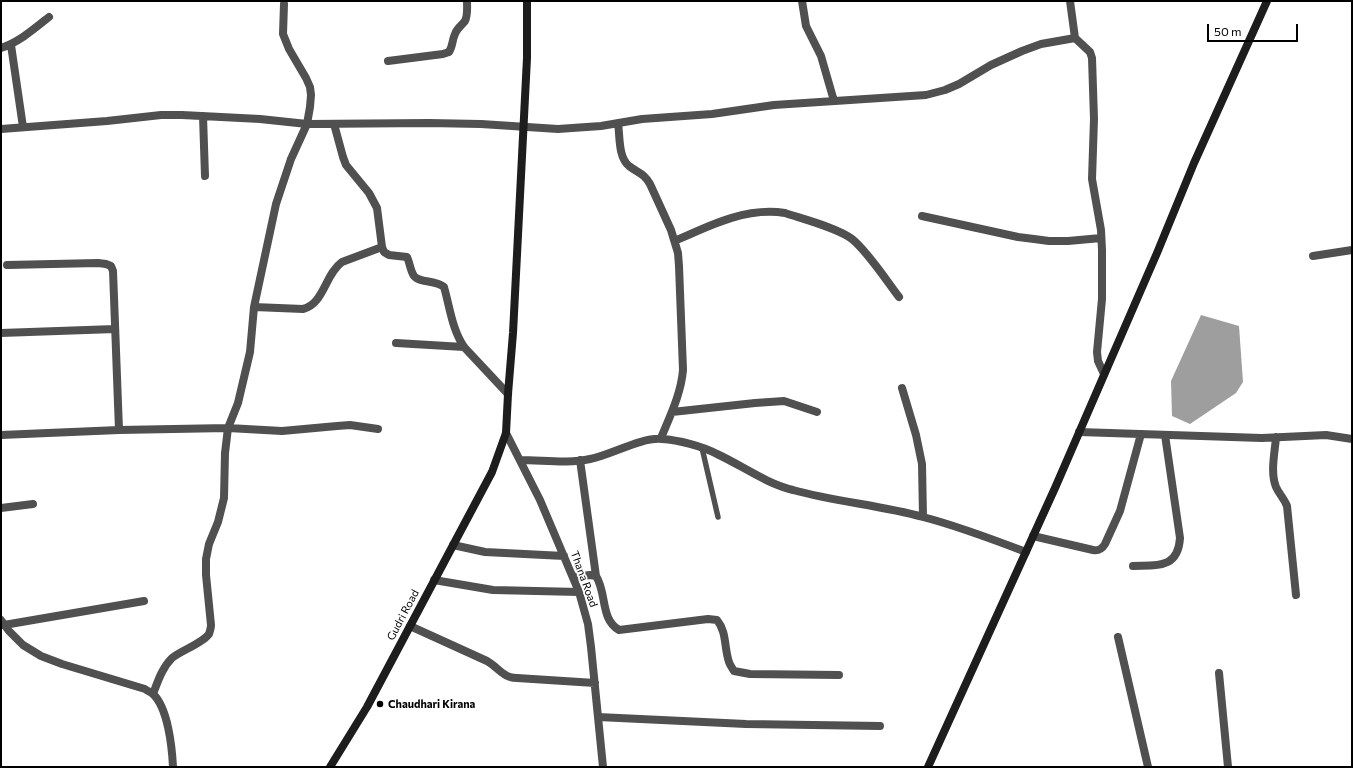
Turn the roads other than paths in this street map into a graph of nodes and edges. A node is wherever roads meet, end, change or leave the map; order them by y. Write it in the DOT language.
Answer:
graph roads {
  1 [pos="467,1"];
  2 [pos="527,1"];
  3 [pos="802,1"];
  4 [pos="1070,1"];
  5 [pos="1267,1"];
  6 [pos="284,4"];
  7 [pos="49,17"];
  8 [pos="1075,38"];
  9 [pos="11,45"];
  10 [pos="1,48"];
  11 [pos="388,62"];
  12 [pos="834,101"];
  13 [pos="203,116"];
  14 [pos="618,123"];
  15 [pos="307,124"];
  16 [pos="334,124"];
  17 [pos="23,127"];
  18 [pos="523,128"];
  19 [pos="1,129"];
  20 [pos="205,176"];
  21 [pos="922,216"];
  22 [pos="1101,238"];
  23 [pos="675,241"];
  24 [pos="382,247"];
  25 [pos="1352,250"];
  26 [pos="1313,256"];
  27 [pos="7,265"];
  28 [pos="899,297"];
  29 [pos="254,307"];
  30 [pos="115,329"];
  31 [pos="1,333"];
  32 [pos="396,343"];
  33 [pos="464,347"];
  34 [pos="1104,374"];
  35 [pos="902,388"];
  36 [pos="508,394"];
  37 [pos="672,412"];
  38 [pos="817,412"];
  39 [pos="228,428"];
  40 [pos="378,429"];
  41 [pos="119,430"];
  42 [pos="1079,432"];
  43 [pos="506,433"];
  44 [pos="1141,434"];
  45 [pos="1,435"];
  46 [pos="1165,435"];
  47 [pos="1276,437"];
  48 [pos="661,438"];
  49 [pos="1352,439"];
  50 [pos="702,448"];
  51 [pos="520,460"];
  52 [pos="580,460"];
  53 [pos="33,504"];
  54 [pos="1,508"];
  55 [pos="718,517"];
  56 [pos="923,517"];
  57 [pos="1033,536"];
  58 [pos="453,545"];
  59 [pos="1026,552"];
  60 [pos="564,556"];
  61 [pos="1133,566"];
  62 [pos="596,576"];
  63 [pos="573,577"];
  64 [pos="434,580"];
  65 [pos="579,592"];
  66 [pos="1296,595"];
  67 [pos="144,601"];
  68 [pos="2,622"];
  69 [pos="410,626"];
  70 [pos="1118,637"];
  71 [pos="1219,673"];
  72 [pos="839,675"];
  73 [pos="595,683"];
  74 [pos="153,694"];
  75 [pos="598,717"];
  76 [pos="880,726"];
  77 [pos="173,767"];
  78 [pos="330,767"];
  79 [pos="603,767"];
  80 [pos="928,767"];
  81 [pos="1148,767"];
  82 [pos="1228,767"];
  1 -- 11 [label="street"];
  2 -- 18 [label="main road, Gudri Road"];
  3 -- 12 [label="street"];
  4 -- 8 [label="street"];
  5 -- 34 [label="main road"];
  6 -- 15 [label="street"];
  7 -- 9 [label="street"];
  8 -- 12 [label="street"];
  8 -- 22 [label="street"];
  9 -- 10 [label="street"];
  9 -- 17 [label="street"];
  12 -- 14 [label="street"];
  13 -- 15 [label="street"];
  13 -- 17 [label="street"];
  13 -- 20 [label="street"];
  14 -- 18 [label="street"];
  14 -- 23 [label="street"];
  15 -- 16 [label="street"];
  15 -- 29 [label="street"];
  16 -- 18 [label="street"];
  16 -- 24 [label="street"];
  17 -- 19 [label="street"];
  18 -- 36 [label="main road, Gudri Road"];
  21 -- 22 [label="street"];
  22 -- 34 [label="street"];
  23 -- 28 [label="street"];
  23 -- 37 [label="street"];
  24 -- 29 [label="street"];
  24 -- 33 [label="street"];
  25 -- 26 [label="street"];
  27 -- 30 [label="street"];
  29 -- 39 [label="street"];
  30 -- 31 [label="street"];
  30 -- 41 [label="street"];
  32 -- 33 [label="street"];
  33 -- 36 [label="street"];
  34 -- 42 [label="main road"];
  35 -- 56 [label="street"];
  36 -- 43 [label="main road, Gudri Road"];
  37 -- 38 [label="street"];
  37 -- 48 [label="street"];
  39 -- 40 [label="street"];
  39 -- 41 [label="street"];
  39 -- 74 [label="street"];
  41 -- 45 [label="street"];
  42 -- 44 [label="street"];
  42 -- 57 [label="main road"];
  43 -- 51 [label="street, Thana Road"];
  43 -- 58 [label="main road, Gudri Road"];
  44 -- 46 [label="street"];
  44 -- 57 [label="street"];
  46 -- 47 [label="street"];
  46 -- 61 [label="street"];
  47 -- 49 [label="street"];
  47 -- 66 [label="street"];
  48 -- 50 [label="street"];
  48 -- 52 [label="street"];
  50 -- 55 [label="lane"];
  50 -- 56 [label="street"];
  51 -- 52 [label="street"];
  51 -- 60 [label="street, Thana Road"];
  52 -- 62 [label="street"];
  53 -- 54 [label="street"];
  56 -- 59 [label="street"];
  57 -- 59 [label="main road"];
  58 -- 60 [label="street"];
  58 -- 64 [label="main road, Gudri Road"];
  59 -- 80 [label="main road"];
  60 -- 63 [label="street, Thana Road"];
  62 -- 63 [label="street"];
  62 -- 72 [label="street"];
  63 -- 65 [label="street, Thana Road"];
  64 -- 65 [label="street"];
  64 -- 69 [label="main road, Gudri Road"];
  65 -- 73 [label="street, Thana Road"];
  67 -- 68 [label="street"];
  68 -- 74 [label="street"];
  69 -- 73 [label="street"];
  69 -- 78 [label="main road, Gudri Road"];
  70 -- 81 [label="street"];
  71 -- 82 [label="street"];
  73 -- 75 [label="street, Thana Road"];
  74 -- 77 [label="street"];
  75 -- 76 [label="street"];
  75 -- 79 [label="street, Thana Road"];
}
